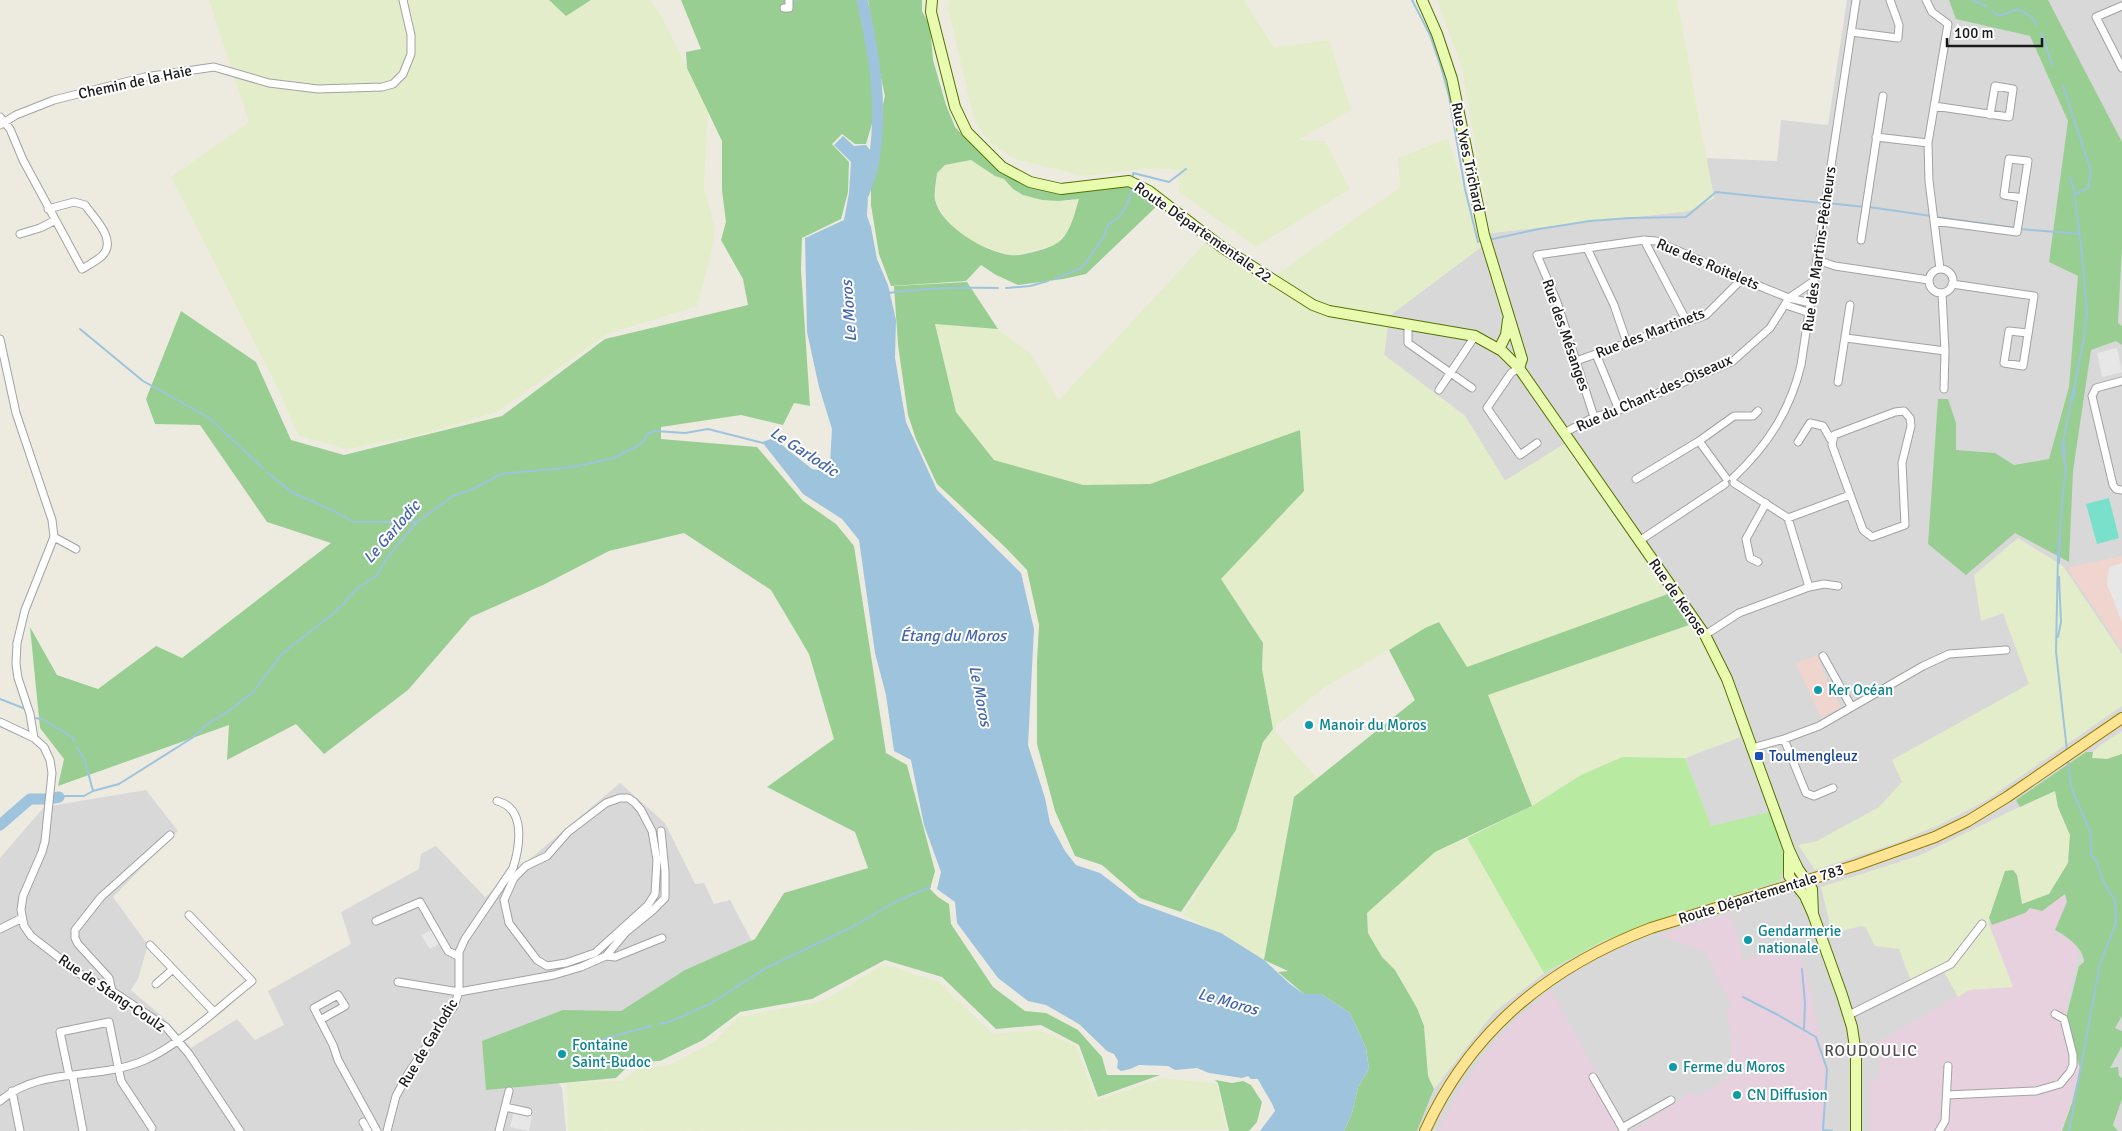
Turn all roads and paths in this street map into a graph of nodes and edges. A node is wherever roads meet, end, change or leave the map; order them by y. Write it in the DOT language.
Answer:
graph roads {
  1 [pos="404,0"];
  2 [pos="789,0"];
  3 [pos="932,0"];
  4 [pos="1422,0"];
  5 [pos="1856,0"];
  6 [pos="1890,0"];
  7 [pos="1926,0"];
  8 [pos="2122,6"];
  9 [pos="784,8"];
  10 [pos="1851,32"];
  11 [pos="2122,66"];
  12 [pos="1883,96"];
  13 [pos="1934,106"];
  14 [pos="1990,115"];
  15 [pos="1,121"];
  16 [pos="1876,137"];
  17 [pos="1928,143"];
  18 [pos="2022,198"];
  19 [pos="48,209"];
  20 [pos="54,220"];
  21 [pos="1934,221"];
  22 [pos="20,234"];
  23 [pos="1644,240"];
  24 [pos="1861,240"];
  25 [pos="1587,248"];
  26 [pos="1537,255"];
  27 [pos="1817,260"];
  28 [pos="1940,269"];
  29 [pos="1742,279"];
  30 [pos="1930,280"];
  31 [pos="1814,281"];
  32 [pos="1952,284"];
  33 [pos="1942,293"];
  34 [pos="1788,301"];
  35 [pos="1811,303"];
  36 [pos="1850,305"];
  37 [pos="1810,313"];
  38 [pos="1508,317"];
  39 [pos="1687,322"];
  40 [pos="1408,324"];
  41 [pos="2028,333"];
  42 [pos="1475,336"];
  43 [pos="1515,337"];
  44 [pos="1846,338"];
  45 [pos="0,339"];
  46 [pos="1628,343"];
  47 [pos="1500,350"];
  48 [pos="1945,351"];
  49 [pos="1596,354"];
  50 [pos="1576,361"];
  51 [pos="1518,368"];
  52 [pos="1451,372"];
  53 [pos="2122,381"];
  54 [pos="1838,382"];
  55 [pos="1472,388"];
  56 [pos="1944,389"];
  57 [pos="1439,390"];
  58 [pos="1619,410"];
  59 [pos="1758,411"];
  60 [pos="1594,417"];
  61 [pos="1564,433"];
  62 [pos="1832,440"];
  63 [pos="1699,441"];
  64 [pos="1798,442"];
  65 [pos="1537,443"];
  66 [pos="1636,479"];
  67 [pos="1729,481"];
  68 [pos="2122,490"];
  69 [pos="1850,495"];
  70 [pos="1766,504"];
  71 [pos="1788,518"];
  72 [pos="54,536"];
  73 [pos="1639,541"];
  74 [pos="76,549"];
  75 [pos="1758,562"];
  76 [pos="1838,586"];
  77 [pos="1809,587"];
  78 [pos="1705,635"];
  79 [pos="2006,650"];
  80 [pos="1822,656"];
  81 [pos="1852,706"];
  82 [pos="2122,718"];
  83 [pos="0,722"];
  84 [pos="34,738"];
  85 [pos="1784,739"];
  86 [pos="1752,748"];
  87 [pos="1833,788"];
  88 [pos="497,801"];
  89 [pos="661,831"];
  90 [pos="170,835"];
  91 [pos="1789,850"];
  92 [pos="1806,880"];
  93 [pos="1795,883"];
  94 [pos="493,899"];
  95 [pos="504,900"];
  96 [pos="1813,914"];
  97 [pos="189,915"];
  98 [pos="22,918"];
  99 [pos="376,921"];
  100 [pos="1982,924"];
  101 [pos="0,929"];
  102 [pos="662,938"];
  103 [pos="150,945"];
  104 [pos="458,956"];
  105 [pos="606,956"];
  106 [pos="173,969"];
  107 [pos="398,982"];
  108 [pos="156,984"];
  109 [pos="112,990"];
  110 [pos="459,992"];
  111 [pos="213,1011"];
  112 [pos="2055,1014"];
  113 [pos="1849,1015"];
  114 [pos="320,1020"];
  115 [pos="177,1040"];
  116 [pos="1948,1066"];
  117 [pos="119,1067"];
  118 [pos="69,1075"];
  119 [pos="1593,1077"];
  120 [pos="12,1091"];
  121 [pos="509,1091"];
  122 [pos="1947,1095"];
  123 [pos="1671,1100"];
  124 [pos="0,1101"];
  125 [pos="505,1107"];
  126 [pos="528,1112"];
  127 [pos="363,1122"];
  128 [pos="152,1128"];
  129 [pos="1623,1130"];
  130 [pos="20,1131"];
  131 [pos="83,1131"];
  132 [pos="240,1131"];
  133 [pos="368,1131"];
  134 [pos="377,1131"];
  135 [pos="387,1131"];
  136 [pos="498,1131"];
  137 [pos="1425,1131"];
  138 [pos="1856,1131"];
  139 [pos="1939,1131"];
  1 -- 15 [label="street, Chemin de la Haie"];
  2 -- 9 [label="street"];
  3 -- 40 [label="main road, Route Départementale 22"];
  4 -- 38 [label="main road, Rue Yves Trichard"];
  5 -- 10 [label="street, Rue des Martins-Pêcheurs"];
  6 -- 10 [label="street"];
  7 -- 13 [label="street"];
  8 -- 11 [label="street"];
  10 -- 27 [label="street, Rue des Martins-Pêcheurs"];
  12 -- 16 [label="street"];
  13 -- 14 [label="street"];
  13 -- 17 [label="street"];
  14 -- 14 [label="street"];
  15 -- 19 [label="street"];
  16 -- 17 [label="street"];
  16 -- 24 [label="street"];
  17 -- 21 [label="street"];
  18 -- 18 [label="street"];
  18 -- 21 [label="street"];
  19 -- 20 [label="street"];
  19 -- 20 [label="street"];
  20 -- 22 [label="street"];
  21 -- 28 [label="street"];
  23 -- 25 [label="street, Rue des Roitelets"];
  23 -- 29 [label="street, Rue des Roitelets"];
  23 -- 39 [label="street"];
  25 -- 26 [label="street, Rue des Roitelets"];
  25 -- 46 [label="street"];
  26 -- 50 [label="street, Rue des Mésanges"];
  27 -- 30 [label="street"];
  27 -- 31 [label="street, Rue des Martins-Pêcheurs"];
  28 -- 30 [label="street"];
  28 -- 32 [label="street"];
  29 -- 34 [label="street, Rue des Roitelets"];
  29 -- 39 [label="street, Rue des Martinets"];
  30 -- 33 [label="street"];
  31 -- 34 [label="street"];
  31 -- 35 [label="street, Rue des Martins-Pêcheurs"];
  32 -- 33 [label="street"];
  32 -- 41 [label="street"];
  33 -- 48 [label="street"];
  34 -- 35 [label="street, Rue des Roitelets"];
  34 -- 37 [label="street"];
  34 -- 58 [label="street, Rue du Chant-des-Oiseaux"];
  35 -- 37 [label="street, Rue des Martins-Pêcheurs"];
  36 -- 44 [label="street"];
  37 -- 67 [label="street, Rue des Martins-Pêcheurs"];
  38 -- 43 [label="main road, Rue Yves Trichard"];
  38 -- 47 [label="main road"];
  39 -- 46 [label="street, Rue des Martinets"];
  40 -- 42 [label="main road, Route Départementale 22"];
  40 -- 52 [label="street"];
  41 -- 41 [label="street"];
  42 -- 47 [label="main road, Rue de Kerose"];
  42 -- 52 [label="street"];
  43 -- 47 [label="main road"];
  43 -- 51 [label="main road"];
  44 -- 48 [label="street"];
  44 -- 54 [label="street"];
  45 -- 72 [label="street"];
  46 -- 49 [label="street, Rue des Martinets"];
  47 -- 51 [label="main road, Rue de Kerose"];
  48 -- 56 [label="street"];
  49 -- 50 [label="street, Rue des Martinets"];
  49 -- 58 [label="street"];
  50 -- 60 [label="street, Rue des Mésanges"];
  51 -- 61 [label="main road, Rue de Kerose"];
  51 -- 65 [label="street"];
  52 -- 55 [label="street"];
  52 -- 57 [label="street"];
  53 -- 68 [label="street"];
  58 -- 60 [label="street, Rue du Chant-des-Oiseaux"];
  59 -- 63 [label="street"];
  60 -- 61 [label="street, Rue du Chant-des-Oiseaux"];
  61 -- 73 [label="main road, Rue de Kerose"];
  62 -- 64 [label="street"];
  62 -- 69 [label="street"];
  62 -- 69 [label="street"];
  63 -- 66 [label="street"];
  63 -- 67 [label="street"];
  67 -- 70 [label="street"];
  67 -- 73 [label="street, Rue des Martins-Pêcheurs"];
  69 -- 71 [label="street"];
  70 -- 71 [label="street"];
  70 -- 75 [label="street"];
  71 -- 77 [label="street"];
  72 -- 74 [label="street"];
  72 -- 84 [label="street"];
  73 -- 78 [label="main road, Rue de Kerose"];
  76 -- 77 [label="street"];
  77 -- 78 [label="street"];
  78 -- 86 [label="main road, Rue de Kerose"];
  79 -- 81 [label="street"];
  80 -- 81 [label="street"];
  81 -- 85 [label="street"];
  82 -- 92 [label="main road, Route Départementale 783"];
  83 -- 84 [label="street"];
  84 -- 98 [label="street"];
  85 -- 86 [label="street"];
  85 -- 87 [label="street"];
  86 -- 91 [label="main road, Rue de Kerose"];
  88 -- 94 [label="street, Rue de Garlodic"];
  89 -- 105 [label="street"];
  90 -- 109 [label="street"];
  91 -- 92 [label="main road, Rue de Kerose"];
  91 -- 93 [label="main road, Rue de Kerose"];
  92 -- 93 [label="main road, Route Départementale 783"];
  92 -- 96 [label="main road, Rue de Kerose"];
  93 -- 96 [label="main road, Rue de Kerose"];
  93 -- 137 [label="main road, Route Départementale 783"];
  94 -- 95 [label="street"];
  94 -- 104 [label="street, Rue de Garlodic"];
  95 -- 95 [label="street"];
  96 -- 113 [label="main road, Rue de Kerose"];
  97 -- 111 [label="street"];
  98 -- 101 [label="street"];
  98 -- 109 [label="street, Rue de Stang-Coulz"];
  99 -- 104 [label="street"];
  100 -- 113 [label="street"];
  102 -- 105 [label="street"];
  103 -- 106 [label="street"];
  104 -- 110 [label="street, Rue de Garlodic"];
  105 -- 110 [label="street"];
  106 -- 108 [label="street"];
  106 -- 111 [label="street"];
  107 -- 110 [label="street"];
  109 -- 115 [label="street, Rue de Stang-Coulz"];
  110 -- 135 [label="street, Rue de Garlodic"];
  111 -- 115 [label="street"];
  112 -- 122 [label="street"];
  113 -- 138 [label="main road, Rue de Kerose"];
  114 -- 134 [label="street"];
  115 -- 117 [label="street"];
  115 -- 132 [label="street, Rue de Stang-Coulz"];
  116 -- 122 [label="street"];
  117 -- 118 [label="street"];
  117 -- 118 [label="street"];
  117 -- 128 [label="street"];
  118 -- 120 [label="street"];
  118 -- 131 [label="street"];
  119 -- 129 [label="street"];
  120 -- 124 [label="street"];
  120 -- 130 [label="street"];
  121 -- 125 [label="street"];
  122 -- 139 [label="street"];
  123 -- 129 [label="street"];
  125 -- 126 [label="street"];
  125 -- 136 [label="street"];
  127 -- 133 [label="street"];
}
